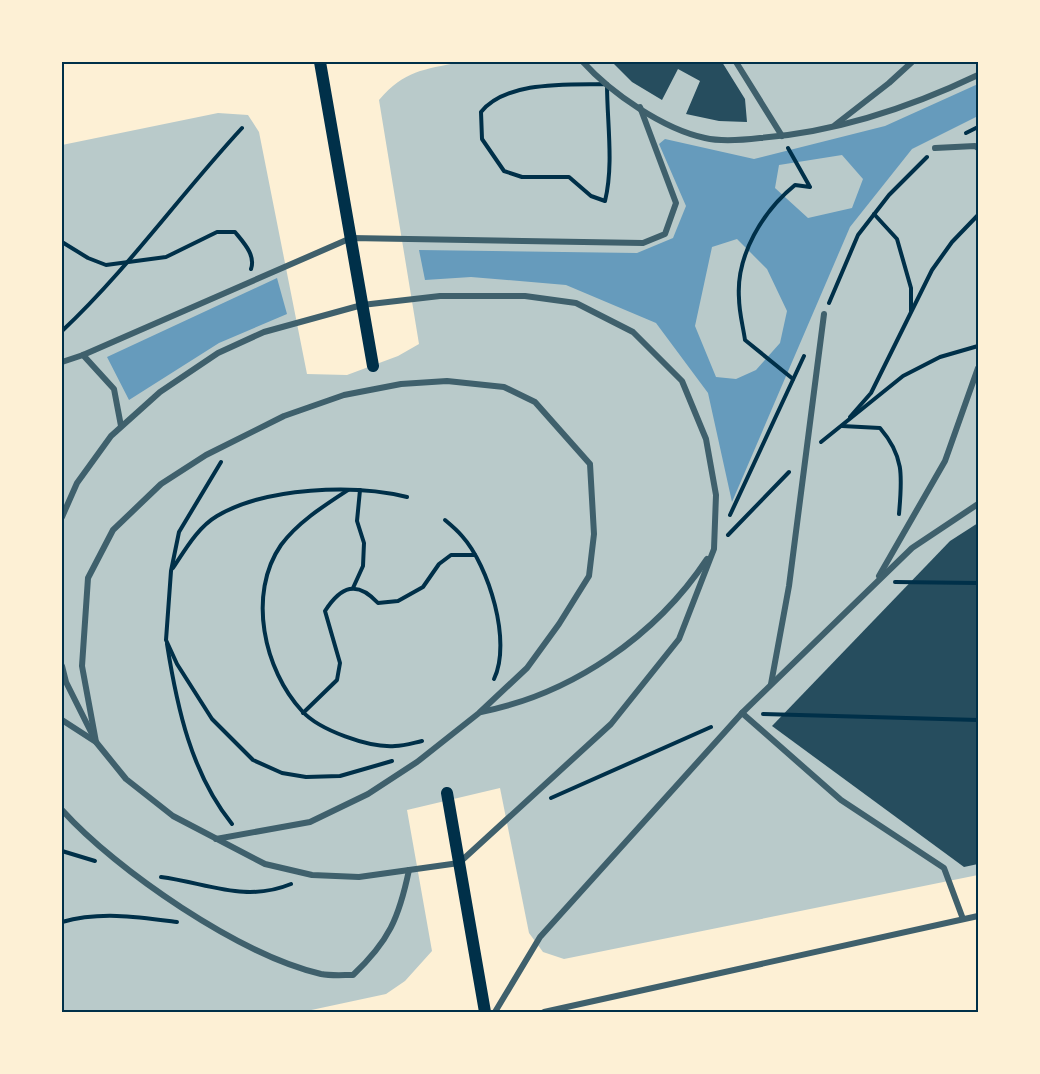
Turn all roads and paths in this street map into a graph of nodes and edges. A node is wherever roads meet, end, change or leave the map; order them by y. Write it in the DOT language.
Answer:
graph roads {
  1 [pos="320,62"];
  2 [pos="583,62"];
  3 [pos="736,62"];
  4 [pos="912,62"];
  5 [pos="978,75"];
  6 [pos="607,84"];
  7 [pos="640,107"];
  8 [pos="832,127"];
  9 [pos="242,128"];
  10 [pos="782,136"];
  11 [pos="935,148"];
  12 [pos="978,148"];
  13 [pos="874,214"];
  14 [pos="978,215"];
  15 [pos="351,238"];
  16 [pos="62,242"];
  17 [pos="128,263"];
  18 [pos="246,284"];
  19 [pos="362,305"];
  20 [pos="911,312"];
  21 [pos="824,314"];
  22 [pos="62,331"];
  23 [pos="978,346"];
  24 [pos="83,356"];
  25 [pos="62,362"];
  26 [pos="373,366"];
  27 [pos="978,368"];
  28 [pos="793,379"];
  29 [pos="122,426"];
  30 [pos="841,426"];
  31 [pos="236,440"];
  32 [pos="806,454"];
  33 [pos="348,490"];
  34 [pos="360,490"];
  35 [pos="407,497"];
  36 [pos="976,503"];
  37 [pos="62,517"];
  38 [pos="445,520"];
  39 [pos="897,545"];
  40 [pos="714,549"];
  41 [pos="475,555"];
  42 [pos="171,571"];
  43 [pos="875,582"];
  44 [pos="978,582"];
  45 [pos="353,588"];
  46 [pos="166,640"];
  47 [pos="62,666"];
  48 [pos="771,684"];
  49 [pos="491,686"];
  50 [pos="303,713"];
  51 [pos="478,713"];
  52 [pos="742,713"];
  53 [pos="62,720"];
  54 [pos="978,720"];
  55 [pos="432,736"];
  56 [pos="96,742"];
  57 [pos="428,744"];
  58 [pos="418,750"];
  59 [pos="397,760"];
  60 [pos="447,793"];
  61 [pos="542,802"];
  62 [pos="62,810"];
  63 [pos="240,834"];
  64 [pos="215,839"];
  65 [pos="62,851"];
  66 [pos="101,863"];
  67 [pos="459,863"];
  68 [pos="409,870"];
  69 [pos="135,874"];
  70 [pos="312,875"];
  71 [pos="978,916"];
  72 [pos="963,920"];
  73 [pos="62,922"];
  74 [pos="180,922"];
  75 [pos="485,1012"];
  76 [pos="495,1012"];
  77 [pos="544,1012"];
  1 -- 15 [label="main road"];
  2 -- 6 [label="street"];
  3 -- 10 [label="street"];
  4 -- 8 [label="street"];
  5 -- 8 [label="street"];
  6 -- 6 [label="path"];
  6 -- 7 [label="street"];
  7 -- 10 [label="street"];
  7 -- 15 [label="street"];
  8 -- 10 [label="street"];
  9 -- 17 [label="path"];
  10 -- 28 [label="path"];
  11 -- 12 [label="street"];
  13 -- 20 [label="path"];
  14 -- 20 [label="path"];
  15 -- 18 [label="street"];
  15 -- 19 [label="main road"];
  16 -- 17 [label="path"];
  17 -- 18 [label="path"];
  17 -- 22 [label="path"];
  18 -- 24 [label="street"];
  19 -- 26 [label="main road"];
  19 -- 29 [label="street"];
  19 -- 40 [label="street"];
  20 -- 30 [label="path"];
  21 -- 32 [label="street"];
  23 -- 30 [label="path"];
  24 -- 25 [label="street"];
  24 -- 29 [label="street"];
  27 -- 39 [label="street"];
  29 -- 37 [label="street"];
  30 -- 32 [label="path"];
  30 -- 39 [label="path"];
  31 -- 42 [label="path"];
  31 -- 51 [label="street"];
  31 -- 56 [label="street"];
  32 -- 40 [label="path"];
  32 -- 48 [label="street"];
  33 -- 34 [label="path"];
  33 -- 42 [label="path"];
  33 -- 50 [label="path"];
  34 -- 35 [label="path"];
  34 -- 45 [label="path"];
  36 -- 43 [label="street"];
  38 -- 41 [label="path"];
  39 -- 43 [label="street"];
  40 -- 51 [label="street"];
  40 -- 67 [label="street"];
  41 -- 45 [label="path"];
  41 -- 49 [label="path"];
  42 -- 46 [label="path"];
  43 -- 44 [label="path"];
  43 -- 48 [label="street"];
  45 -- 50 [label="path"];
  46 -- 59 [label="path"];
  46 -- 63 [label="path"];
  47 -- 56 [label="street"];
  48 -- 52 [label="street"];
  50 -- 55 [label="path"];
  51 -- 63 [label="street"];
  52 -- 54 [label="path"];
  52 -- 61 [label="path"];
  52 -- 72 [label="street"];
  52 -- 76 [label="street"];
  53 -- 56 [label="street"];
  56 -- 64 [label="street"];
  57 -- 58 [label="path"];
  60 -- 67 [label="main road"];
  62 -- 69 [label="street"];
  63 -- 64 [label="street"];
  64 -- 70 [label="street"];
  65 -- 66 [label="path"];
  67 -- 68 [label="street"];
  67 -- 75 [label="main road"];
  68 -- 69 [label="street"];
  68 -- 70 [label="street"];
  69 -- 70 [label="path"];
  71 -- 72 [label="street"];
  72 -- 77 [label="street"];
  73 -- 74 [label="path"];
}
